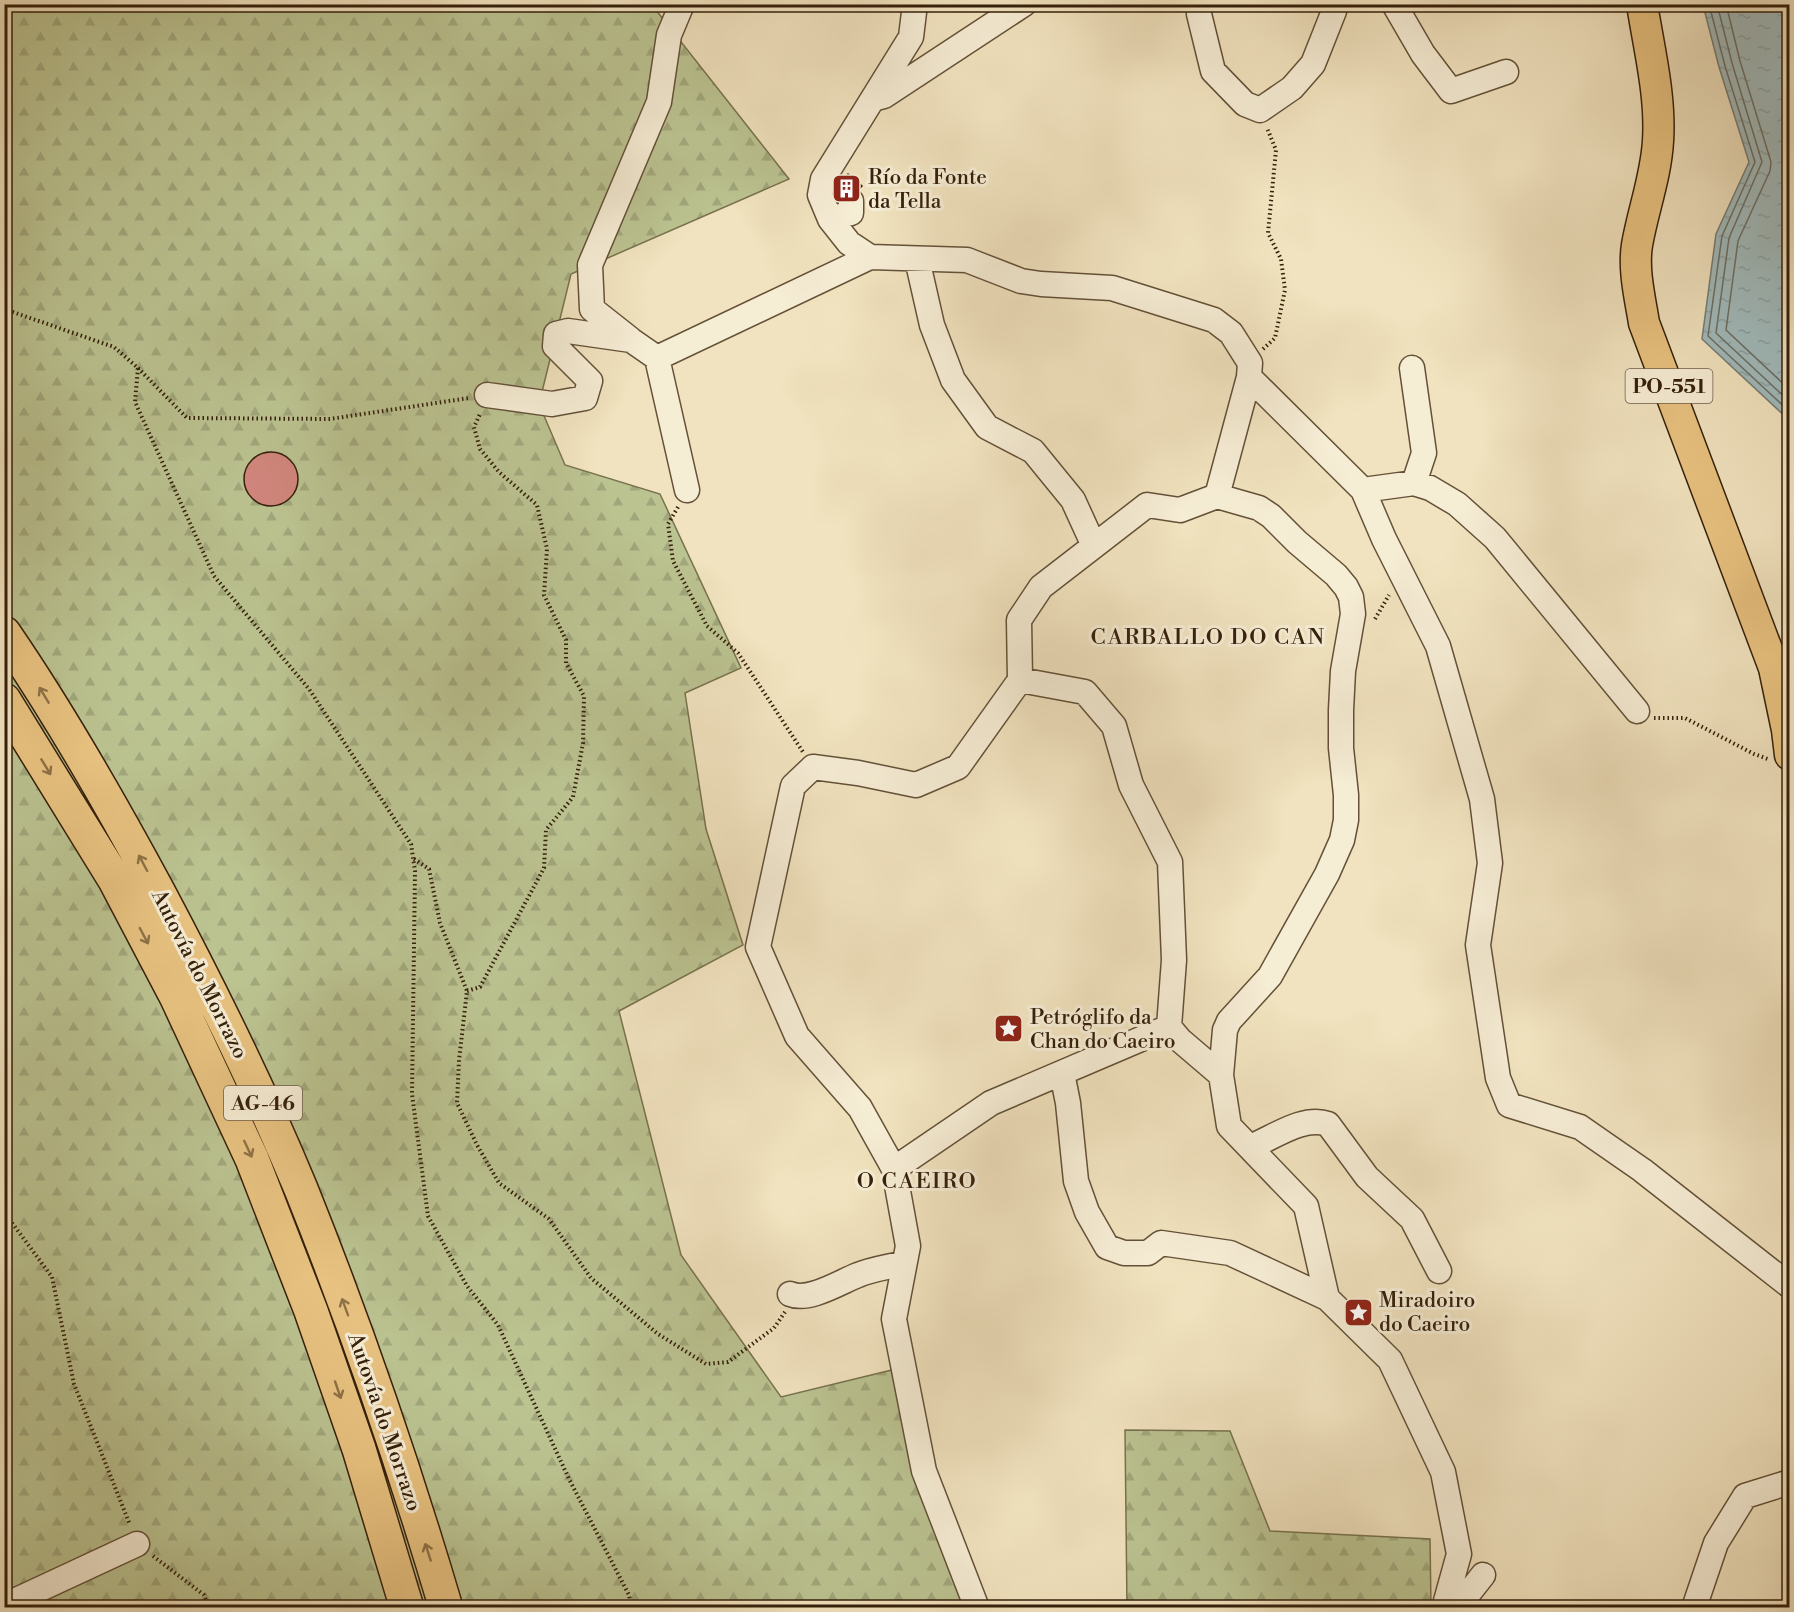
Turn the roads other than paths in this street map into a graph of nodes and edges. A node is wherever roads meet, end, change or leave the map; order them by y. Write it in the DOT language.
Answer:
graph roads {
  1 [pos="682,4"];
  2 [pos="915,4"];
  3 [pos="1024,4"];
  4 [pos="1333,4"];
  5 [pos="1394,4"];
  6 [pos="1642,4"];
  7 [pos="1199,14"];
  8 [pos="1506,72"];
  9 [pos="873,99"];
  10 [pos="852,201"];
  11 [pos="830,219"];
  12 [pos="870,257"];
  13 [pos="917,259"];
  14 [pos="631,340"];
  15 [pos="657,358"];
  16 [pos="1412,368"];
  17 [pos="1250,370"];
  18 [pos="487,403"];
  19 [pos="1414,483"];
  20 [pos="687,490"];
  21 [pos="1363,490"];
  22 [pos="1217,496"];
  23 [pos="1094,546"];
  24 [pos="4,633"];
  25 [pos="1020,680"];
  26 [pos="4,700"];
  27 [pos="1636,711"];
  28 [pos="1781,758"];
  29 [pos="1169,1027"];
  30 [pos="1062,1073"];
  31 [pos="1221,1075"];
  32 [pos="1250,1147"];
  33 [pos="894,1168"];
  34 [pos="904,1263"];
  35 [pos="1439,1271"];
  36 [pos="1790,1286"];
  37 [pos="793,1295"];
  38 [pos="1328,1298"];
  39 [pos="1790,1482"];
  40 [pos="137,1544"];
  41 [pos="1483,1575"];
  42 [pos="8,1604"];
  43 [pos="407,1608"];
  44 [pos="446,1608"];
  45 [pos="977,1608"];
  46 [pos="1448,1608"];
  47 [pos="1457,1608"];
  48 [pos="1694,1608"];
  1 -- 14 [label="street"];
  2 -- 9 [label="street"];
  3 -- 9 [label="street"];
  4 -- 7 [label="street"];
  5 -- 8 [label="street"];
  6 -- 28 [label="main road, PO-551"];
  9 -- 11 [label="street"];
  10 -- 11 [label="street"];
  11 -- 12 [label="street"];
  12 -- 13 [label="street"];
  12 -- 15 [label="street"];
  13 -- 17 [label="street"];
  13 -- 23 [label="street"];
  14 -- 15 [label="street"];
  14 -- 18 [label="street"];
  15 -- 20 [label="street"];
  16 -- 19 [label="street"];
  17 -- 21 [label="street"];
  17 -- 22 [label="street"];
  19 -- 21 [label="street"];
  19 -- 27 [label="street"];
  21 -- 36 [label="street"];
  22 -- 23 [label="street"];
  22 -- 31 [label="street"];
  23 -- 25 [label="street"];
  44 -- 24 [label="highway, Autovía do Morrazo / AG-46, one-way"];
  25 -- 29 [label="street"];
  25 -- 33 [label="street"];
  26 -- 43 [label="highway, Autovía do Morrazo / AG-46, one-way"];
  29 -- 30 [label="street"];
  29 -- 31 [label="street"];
  30 -- 33 [label="street"];
  30 -- 38 [label="street"];
  31 -- 32 [label="street"];
  32 -- 35 [label="street"];
  32 -- 38 [label="street"];
  33 -- 34 [label="street"];
  34 -- 37 [label="street"];
  34 -- 45 [label="street"];
  38 -- 46 [label="street"];
  39 -- 48 [label="street"];
  40 -- 42 [label="street"];
  41 -- 47 [label="street"];
}
